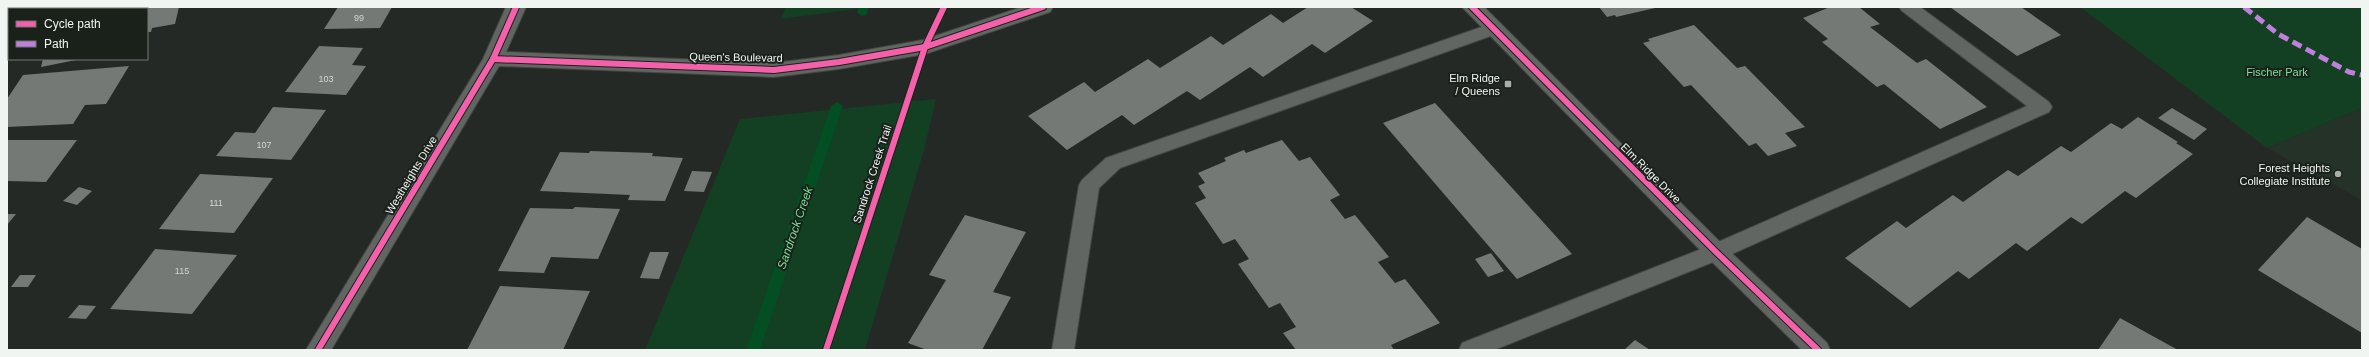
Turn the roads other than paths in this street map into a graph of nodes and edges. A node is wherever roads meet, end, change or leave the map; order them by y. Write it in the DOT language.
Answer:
graph roads {
  1 [pos="516,7"];
  2 [pos="1043,7"];
  3 [pos="1472,7"];
  4 [pos="1908,7"];
  5 [pos="1493,29"];
  6 [pos="493,59"];
  7 [pos="1716,252"];
  8 [pos="318,350"];
  9 [pos="1063,350"];
  10 [pos="1470,350"];
  11 [pos="1818,350"];
  1 -- 6 [label="street, Westheights Drive"];
  2 -- 6 [label="street, Queen's Boulevard"];
  3 -- 5 [label="street, Elm Ridge Drive"];
  4 -- 7 [label="lane"];
  5 -- 7 [label="street, Elm Ridge Drive"];
  5 -- 9 [label="lane"];
  6 -- 8 [label="street, Westheights Drive"];
  7 -- 10 [label="lane"];
  7 -- 11 [label="street, Elm Ridge Drive"];
}
